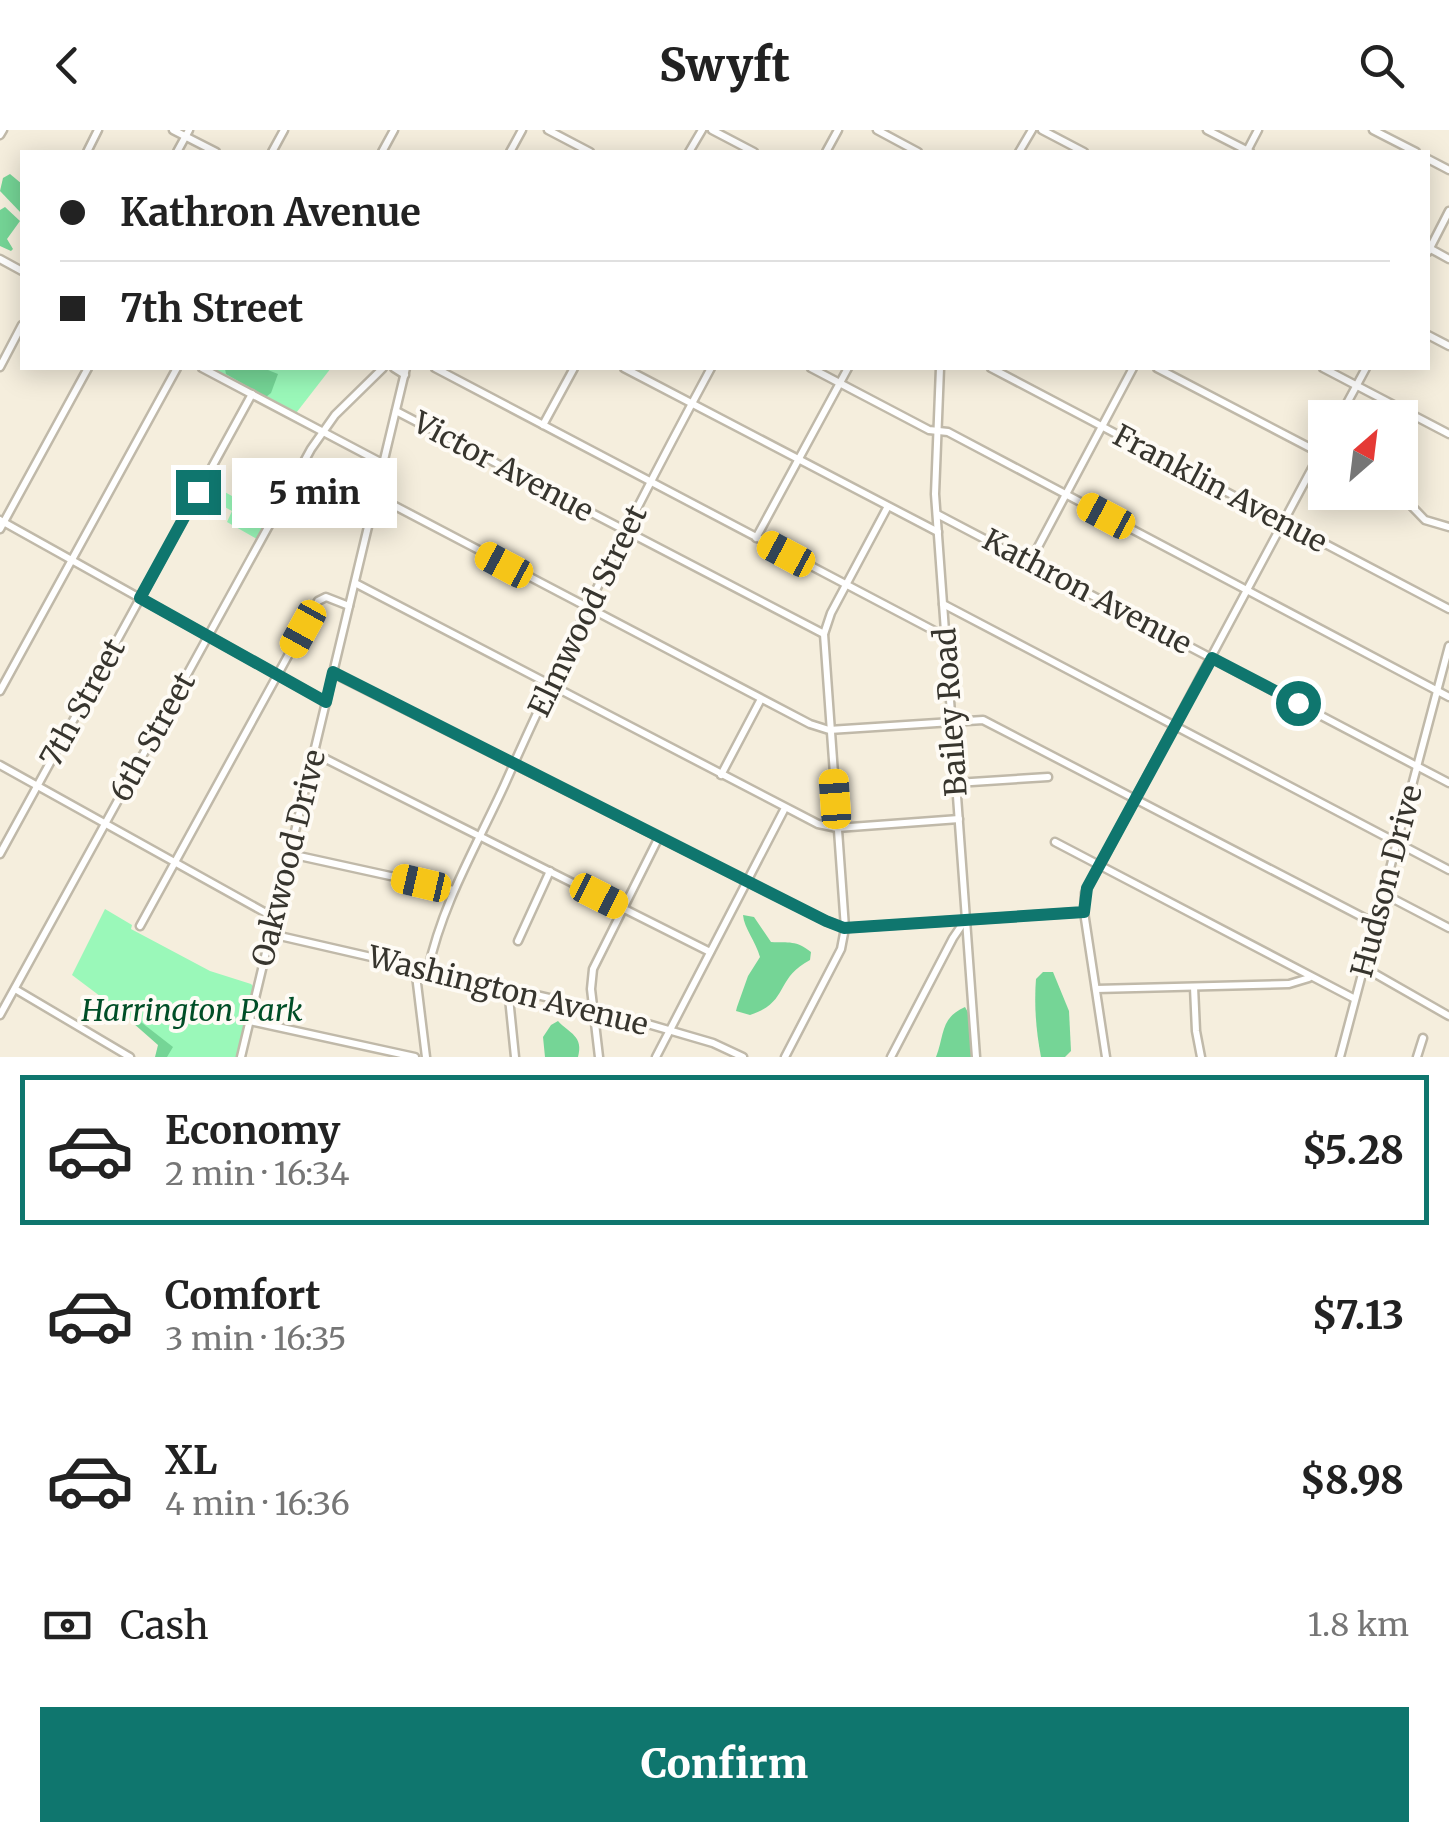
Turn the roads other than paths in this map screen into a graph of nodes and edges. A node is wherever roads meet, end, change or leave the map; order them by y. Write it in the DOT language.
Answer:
graph roads {
  1 [pos="173,130"];
  2 [pos="548,130"];
  3 [pos="712,130"];
  4 [pos="876,130"];
  5 [pos="1042,130"];
  6 [pos="1208,130"];
  7 [pos="1378,131"];
  8 [pos="187,133"];
  9 [pos="213,150"];
  10 [pos="586,150"];
  11 [pos="750,150"];
  12 [pos="914,150"];
  13 [pos="1080,150"];
  14 [pos="1244,150"];
  15 [pos="1412,150"];
  16 [pos="1449,211"];
  17 [pos="1430,245"];
  18 [pos="20,330"];
  19 [pos="0,366"];
  20 [pos="87,370"];
  21 [pos="177,370"];
  22 [pos="206,370"];
  23 [pos="381,370"];
  24 [pos="439,370"];
  25 [pos="573,370"];
  26 [pos="628,370"];
  27 [pos="710,370"];
  28 [pos="816,370"];
  29 [pos="847,370"];
  30 [pos="940,370"];
  31 [pos="995,370"];
  32 [pos="1131,370"];
  33 [pos="1161,370"];
  34 [pos="1328,370"];
  35 [pos="1365,370"];
  36 [pos="405,371"];
  37 [pos="840,382"];
  38 [pos="1356,385"];
  39 [pos="252,394"];
  40 [pos="1348,400"];
  41 [pos="692,404"];
  42 [pos="396,411"];
  43 [pos="543,425"];
  44 [pos="1101,426"];
  45 [pos="938,430"];
  46 [pos="322,431"];
  47 [pos="1449,434"];
  48 [pos="1308,447"];
  49 [pos="798,460"];
  50 [pos="384,464"];
  51 [pos="1308,476"];
  52 [pos="651,482"];
  53 [pos="1065,494"];
  54 [pos="376,496"];
  55 [pos="887,508"];
  56 [pos="1415,510"];
  57 [pos="936,514"];
  58 [pos="1284,522"];
  59 [pos="1,523"];
  60 [pos="1449,528"];
  61 [pos="626,532"];
  62 [pos="938,532"];
  63 [pos="756,538"];
  64 [pos="72,560"];
  65 [pos="1030,562"];
  66 [pos="355,583"];
  67 [pos="845,586"];
  68 [pos="1248,590"];
  69 [pos="140,598"];
  70 [pos="943,604"];
  71 [pos="349,606"];
  72 [pos="588,609"];
  73 [pos="1449,609"];
  74 [pos="824,634"];
  75 [pos="208,636"];
  76 [pos="946,637"];
  77 [pos="1449,646"];
  78 [pos="1212,658"];
  79 [pos="333,672"];
  80 [pos="278,675"];
  81 [pos="550,686"];
  82 [pos="1437,690"];
  83 [pos="0,692"];
  84 [pos="1449,697"];
  85 [pos="761,699"];
  86 [pos="326,702"];
  87 [pos="952,720"];
  88 [pos="1176,725"];
  89 [pos="830,730"];
  90 [pos="314,753"];
  91 [pos="514,763"];
  92 [pos="0,765"];
  93 [pos="1417,766"];
  94 [pos="721,774"];
  95 [pos="1048,777"];
  96 [pos="956,783"];
  97 [pos="1449,783"];
  98 [pos="38,786"];
  99 [pos="1136,799"];
  100 [pos="785,808"];
  101 [pos="959,819"];
  102 [pos="105,824"];
  103 [pos="837,828"];
  104 [pos="480,836"];
  105 [pos="659,837"];
  106 [pos="1055,842"];
  107 [pos="1398,842"];
  108 [pos="0,854"];
  109 [pos="290,854"];
  110 [pos="175,863"];
  111 [pos="1100,866"];
  112 [pos="1449,870"];
  113 [pos="550,872"];
  114 [pos="747,882"];
  115 [pos="454,890"];
  116 [pos="1384,894"];
  117 [pos="623,908"];
  118 [pos="1084,912"];
  119 [pos="275,918"];
  120 [pos="966,919"];
  121 [pos="1376,924"];
  122 [pos="140,926"];
  123 [pos="844,928"];
  124 [pos="1449,928"];
  125 [pos="270,934"];
  126 [pos="518,941"];
  127 [pos="710,952"];
  128 [pos="415,967"];
  129 [pos="1364,968"];
  130 [pos="428,970"];
  131 [pos="1312,978"];
  132 [pos="1194,987"];
  133 [pos="14,988"];
  134 [pos="508,988"];
  135 [pos="1096,990"];
  136 [pos="1356,999"];
  137 [pos="593,1008"];
  138 [pos="0,1013"];
  139 [pos="1449,1016"];
  140 [pos="250,1020"];
  141 [pos="670,1030"];
  142 [pos="1423,1038"];
  143 [pos="130,1057"];
  144 [pos="240,1057"];
  145 [pos="414,1057"];
  146 [pos="426,1057"];
  147 [pos="515,1057"];
  148 [pos="599,1057"];
  149 [pos="656,1057"];
  150 [pos="742,1057"];
  151 [pos="785,1057"];
  152 [pos="891,1057"];
  153 [pos="976,1057"];
  154 [pos="1106,1057"];
  155 [pos="1201,1057"];
  156 [pos="1340,1057"];
  157 [pos="1417,1057"];
  1 -- 8 [label="street"];
  2 -- 10 [label="street"];
  3 -- 11 [label="street"];
  4 -- 12 [label="street"];
  5 -- 13 [label="street"];
  6 -- 14 [label="street"];
  7 -- 15 [label="street"];
  8 -- 9 [label="street"];
  16 -- 17 [label="street"];
  18 -- 19 [label="street"];
  20 -- 59 [label="street"];
  21 -- 64 [label="street"];
  22 -- 39 [label="street"];
  23 -- 46 [label="street, 6th Street"];
  24 -- 43 [label="street"];
  25 -- 43 [label="street"];
  26 -- 41 [label="street"];
  27 -- 41 [label="street, Elmwood Street"];
  28 -- 37 [label="street"];
  29 -- 37 [label="street"];
  30 -- 45 [label="street, Bailey Road"];
  31 -- 44 [label="street, Franklin Avenue"];
  32 -- 44 [label="street"];
  33 -- 48 [label="street"];
  34 -- 38 [label="street"];
  35 -- 38 [label="street"];
  36 -- 42 [label="street, Oakwood Drive"];
  37 -- 45 [label="street"];
  37 -- 49 [label="street"];
  38 -- 40 [label="street"];
  38 -- 47 [label="street"];
  39 -- 46 [label="street"];
  39 -- 69 [label="street, 7th Street"];
  41 -- 49 [label="street"];
  41 -- 52 [label="street, Elmwood Street"];
  42 -- 50 [label="street, Oakwood Drive"];
  42 -- 61 [label="street, Victor Avenue"];
  43 -- 52 [label="street"];
  44 -- 53 [label="street"];
  44 -- 58 [label="street, Franklin Avenue"];
  45 -- 53 [label="street"];
  45 -- 57 [label="street, Bailey Road"];
  46 -- 50 [label="street"];
  46 -- 75 [label="street, 6th Street"];
  49 -- 55 [label="street"];
  49 -- 63 [label="street"];
  50 -- 54 [label="street, Oakwood Drive"];
  51 -- 58 [label="street"];
  52 -- 61 [label="street, Elmwood Street"];
  52 -- 63 [label="street"];
  53 -- 65 [label="street"];
  53 -- 68 [label="street"];
  54 -- 66 [label="street, Oakwood Drive"];
  54 -- 72 [label="street"];
  55 -- 62 [label="street"];
  55 -- 67 [label="street"];
  56 -- 60 [label="street"];
  57 -- 62 [label="street, Bailey Road"];
  57 -- 65 [label="street, Kathron Avenue"];
  58 -- 68 [label="street"];
  58 -- 73 [label="street, Franklin Avenue"];
  59 -- 64 [label="street"];
  61 -- 72 [label="street, Elmwood Street"];
  61 -- 74 [label="street, Victor Avenue"];
  62 -- 70 [label="street, Bailey Road"];
  63 -- 67 [label="street"];
  64 -- 69 [label="street"];
  64 -- 83 [label="street"];
  65 -- 78 [label="street, Kathron Avenue"];
  66 -- 71 [label="street, Oakwood Drive"];
  66 -- 81 [label="street"];
  67 -- 74 [label="street"];
  67 -- 76 [label="street"];
  68 -- 78 [label="street"];
  68 -- 82 [label="street"];
  69 -- 75 [label="street"];
  69 -- 98 [label="street, 7th Street"];
  70 -- 76 [label="street, Bailey Road"];
  70 -- 88 [label="street"];
  71 -- 79 [label="street, Oakwood Drive"];
  71 -- 80 [label="street"];
  72 -- 81 [label="street, Elmwood Street"];
  72 -- 85 [label="street"];
  74 -- 89 [label="street"];
  75 -- 80 [label="street"];
  75 -- 102 [label="street, 6th Street"];
  76 -- 87 [label="street, Bailey Road"];
  77 -- 82 [label="street, Hudson Drive"];
  78 -- 88 [label="street"];
  78 -- 93 [label="street, Kathron Avenue"];
  79 -- 86 [label="street, Oakwood Drive"];
  79 -- 91 [label="street"];
  80 -- 86 [label="street"];
  80 -- 110 [label="street"];
  81 -- 91 [label="street, Elmwood Street"];
  81 -- 94 [label="street"];
  82 -- 84 [label="street"];
  82 -- 93 [label="street, Hudson Drive"];
  85 -- 89 [label="street"];
  85 -- 94 [label="street"];
  86 -- 90 [label="street, Oakwood Drive"];
  87 -- 89 [label="street"];
  87 -- 96 [label="street, Bailey Road"];
  87 -- 99 [label="street"];
  88 -- 99 [label="street"];
  88 -- 107 [label="street"];
  89 -- 103 [label="street"];
  90 -- 104 [label="street"];
  90 -- 109 [label="street, Oakwood Drive"];
  91 -- 104 [label="street, Elmwood Street"];
  91 -- 105 [label="street"];
  92 -- 98 [label="street"];
  93 -- 97 [label="street, Kathron Avenue"];
  93 -- 107 [label="street, Hudson Drive"];
  94 -- 100 [label="street"];
  95 -- 96 [label="street"];
  96 -- 101 [label="street, Bailey Road"];
  98 -- 102 [label="street"];
  98 -- 108 [label="street, 7th Street"];
  99 -- 111 [label="street"];
  99 -- 121 [label="street"];
  100 -- 103 [label="street"];
  100 -- 114 [label="street"];
  101 -- 103 [label="street"];
  101 -- 120 [label="street, Bailey Road"];
  102 -- 110 [label="street"];
  102 -- 133 [label="street, 6th Street"];
  103 -- 123 [label="street"];
  104 -- 113 [label="street"];
  104 -- 115 [label="street, Elmwood Street"];
  105 -- 114 [label="street"];
  105 -- 117 [label="street"];
  106 -- 111 [label="street"];
  107 -- 112 [label="street"];
  107 -- 116 [label="street, Hudson Drive"];
  109 -- 115 [label="street"];
  109 -- 119 [label="street, Oakwood Drive"];
  110 -- 119 [label="street"];
  110 -- 122 [label="street"];
  111 -- 118 [label="street"];
  111 -- 131 [label="street"];
  113 -- 117 [label="street"];
  113 -- 126 [label="street"];
  114 -- 123 [label="street"];
  114 -- 127 [label="street"];
  115 -- 130 [label="street, Elmwood Street"];
  116 -- 121 [label="street, Hudson Drive"];
  116 -- 124 [label="street"];
  117 -- 127 [label="street"];
  117 -- 137 [label="street"];
  118 -- 120 [label="street"];
  118 -- 135 [label="street"];
  119 -- 125 [label="street, Oakwood Drive"];
  120 -- 123 [label="street"];
  120 -- 152 [label="street"];
  120 -- 153 [label="street, Bailey Road"];
  121 -- 129 [label="street, Hudson Drive"];
  123 -- 151 [label="street"];
  125 -- 128 [label="street, Washington Avenue"];
  125 -- 140 [label="street, Oakwood Drive"];
  127 -- 141 [label="street"];
  128 -- 130 [label="street, Washington Avenue"];
  128 -- 146 [label="street"];
  129 -- 136 [label="street, Hudson Drive"];
  129 -- 139 [label="street"];
  130 -- 134 [label="street, Washington Avenue"];
  131 -- 132 [label="street"];
  131 -- 136 [label="street"];
  132 -- 135 [label="street"];
  132 -- 155 [label="street"];
  133 -- 138 [label="street, 6th Street"];
  133 -- 143 [label="street"];
  134 -- 137 [label="street, Washington Avenue"];
  134 -- 147 [label="street"];
  135 -- 154 [label="street"];
  136 -- 156 [label="street, Hudson Drive"];
  137 -- 141 [label="street, Washington Avenue"];
  137 -- 148 [label="street"];
  140 -- 144 [label="street, Oakwood Drive"];
  140 -- 145 [label="street"];
  141 -- 149 [label="street"];
  141 -- 150 [label="street, Washington Avenue"];
  142 -- 157 [label="street"];
}
